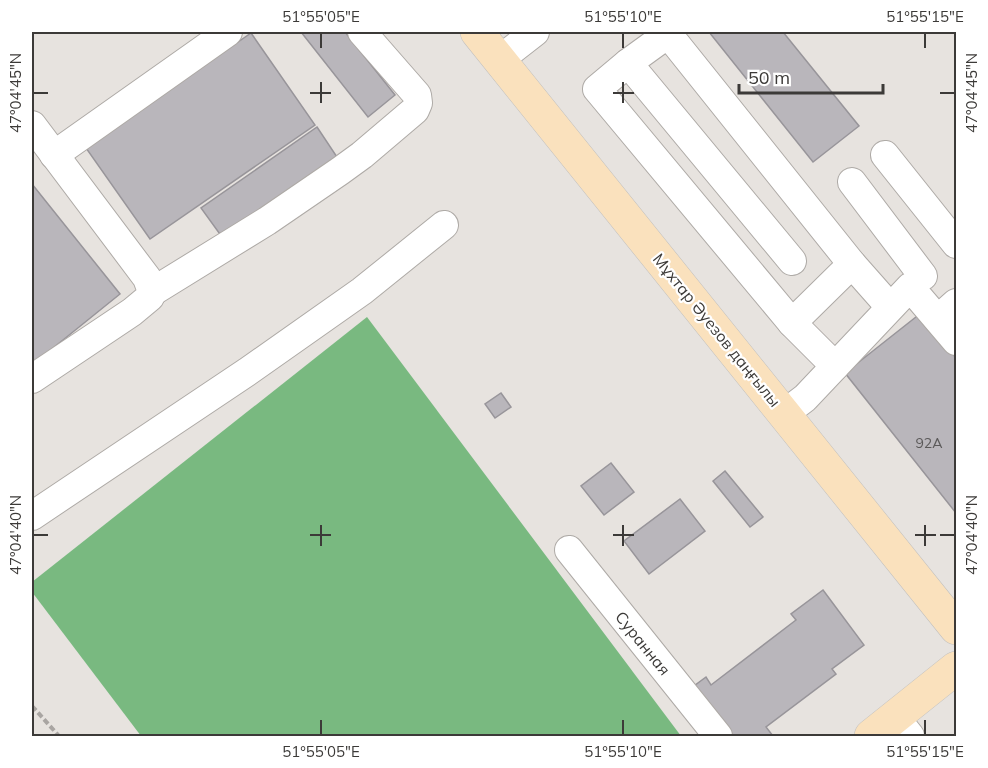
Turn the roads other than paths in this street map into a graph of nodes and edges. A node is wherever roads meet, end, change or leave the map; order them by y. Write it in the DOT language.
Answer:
graph roads {
  1 [pos="228,32"];
  2 [pos="362,32"];
  3 [pos="477,32"];
  4 [pos="535,32"];
  5 [pos="499,60"];
  6 [pos="628,63"];
  7 [pos="32,126"];
  8 [pos="54,155"];
  9 [pos="885,155"];
  10 [pos="852,182"];
  11 [pos="444,225"];
  12 [pos="824,228"];
  13 [pos="957,244"];
  14 [pos="792,261"];
  15 [pos="852,264"];
  16 [pos="917,282"];
  17 [pos="765,289"];
  18 [pos="152,292"];
  19 [pos="890,307"];
  20 [pos="947,311"];
  21 [pos="792,323"];
  22 [pos="957,341"];
  23 [pos="836,366"];
  24 [pos="32,379"];
  25 [pos="784,414"];
  26 [pos="32,516"];
  27 [pos="569,550"];
  28 [pos="957,628"];
  29 [pos="957,669"];
  30 [pos="892,730"];
  31 [pos="718,736"];
  1 -- 8 [label="street"];
  2 -- 18 [label="street"];
  3 -- 5 [label="main road, Мұхтар Әуезов даңғылы"];
  4 -- 5 [label="street"];
  5 -- 25 [label="main road, Мұхтар Әуезов даңғылы"];
  6 -- 12 [label="street"];
  6 -- 14 [label="street"];
  6 -- 17 [label="street"];
  7 -- 8 [label="street"];
  8 -- 18 [label="street"];
  9 -- 13 [label="street"];
  10 -- 16 [label="street"];
  11 -- 26 [label="street"];
  12 -- 14 [label="street"];
  12 -- 15 [label="street"];
  13 -- 16 [label="street"];
  14 -- 17 [label="street"];
  15 -- 19 [label="street"];
  15 -- 21 [label="street"];
  16 -- 19 [label="street"];
  16 -- 20 [label="street"];
  17 -- 21 [label="street"];
  18 -- 24 [label="street"];
  19 -- 23 [label="street"];
  20 -- 22 [label="street"];
  21 -- 23 [label="street"];
  23 -- 25 [label="street"];
  25 -- 28 [label="main road, Мұхтар Әуезов даңғылы"];
  27 -- 31 [label="street, Суранная"];
  29 -- 30 [label="main road"];
}
